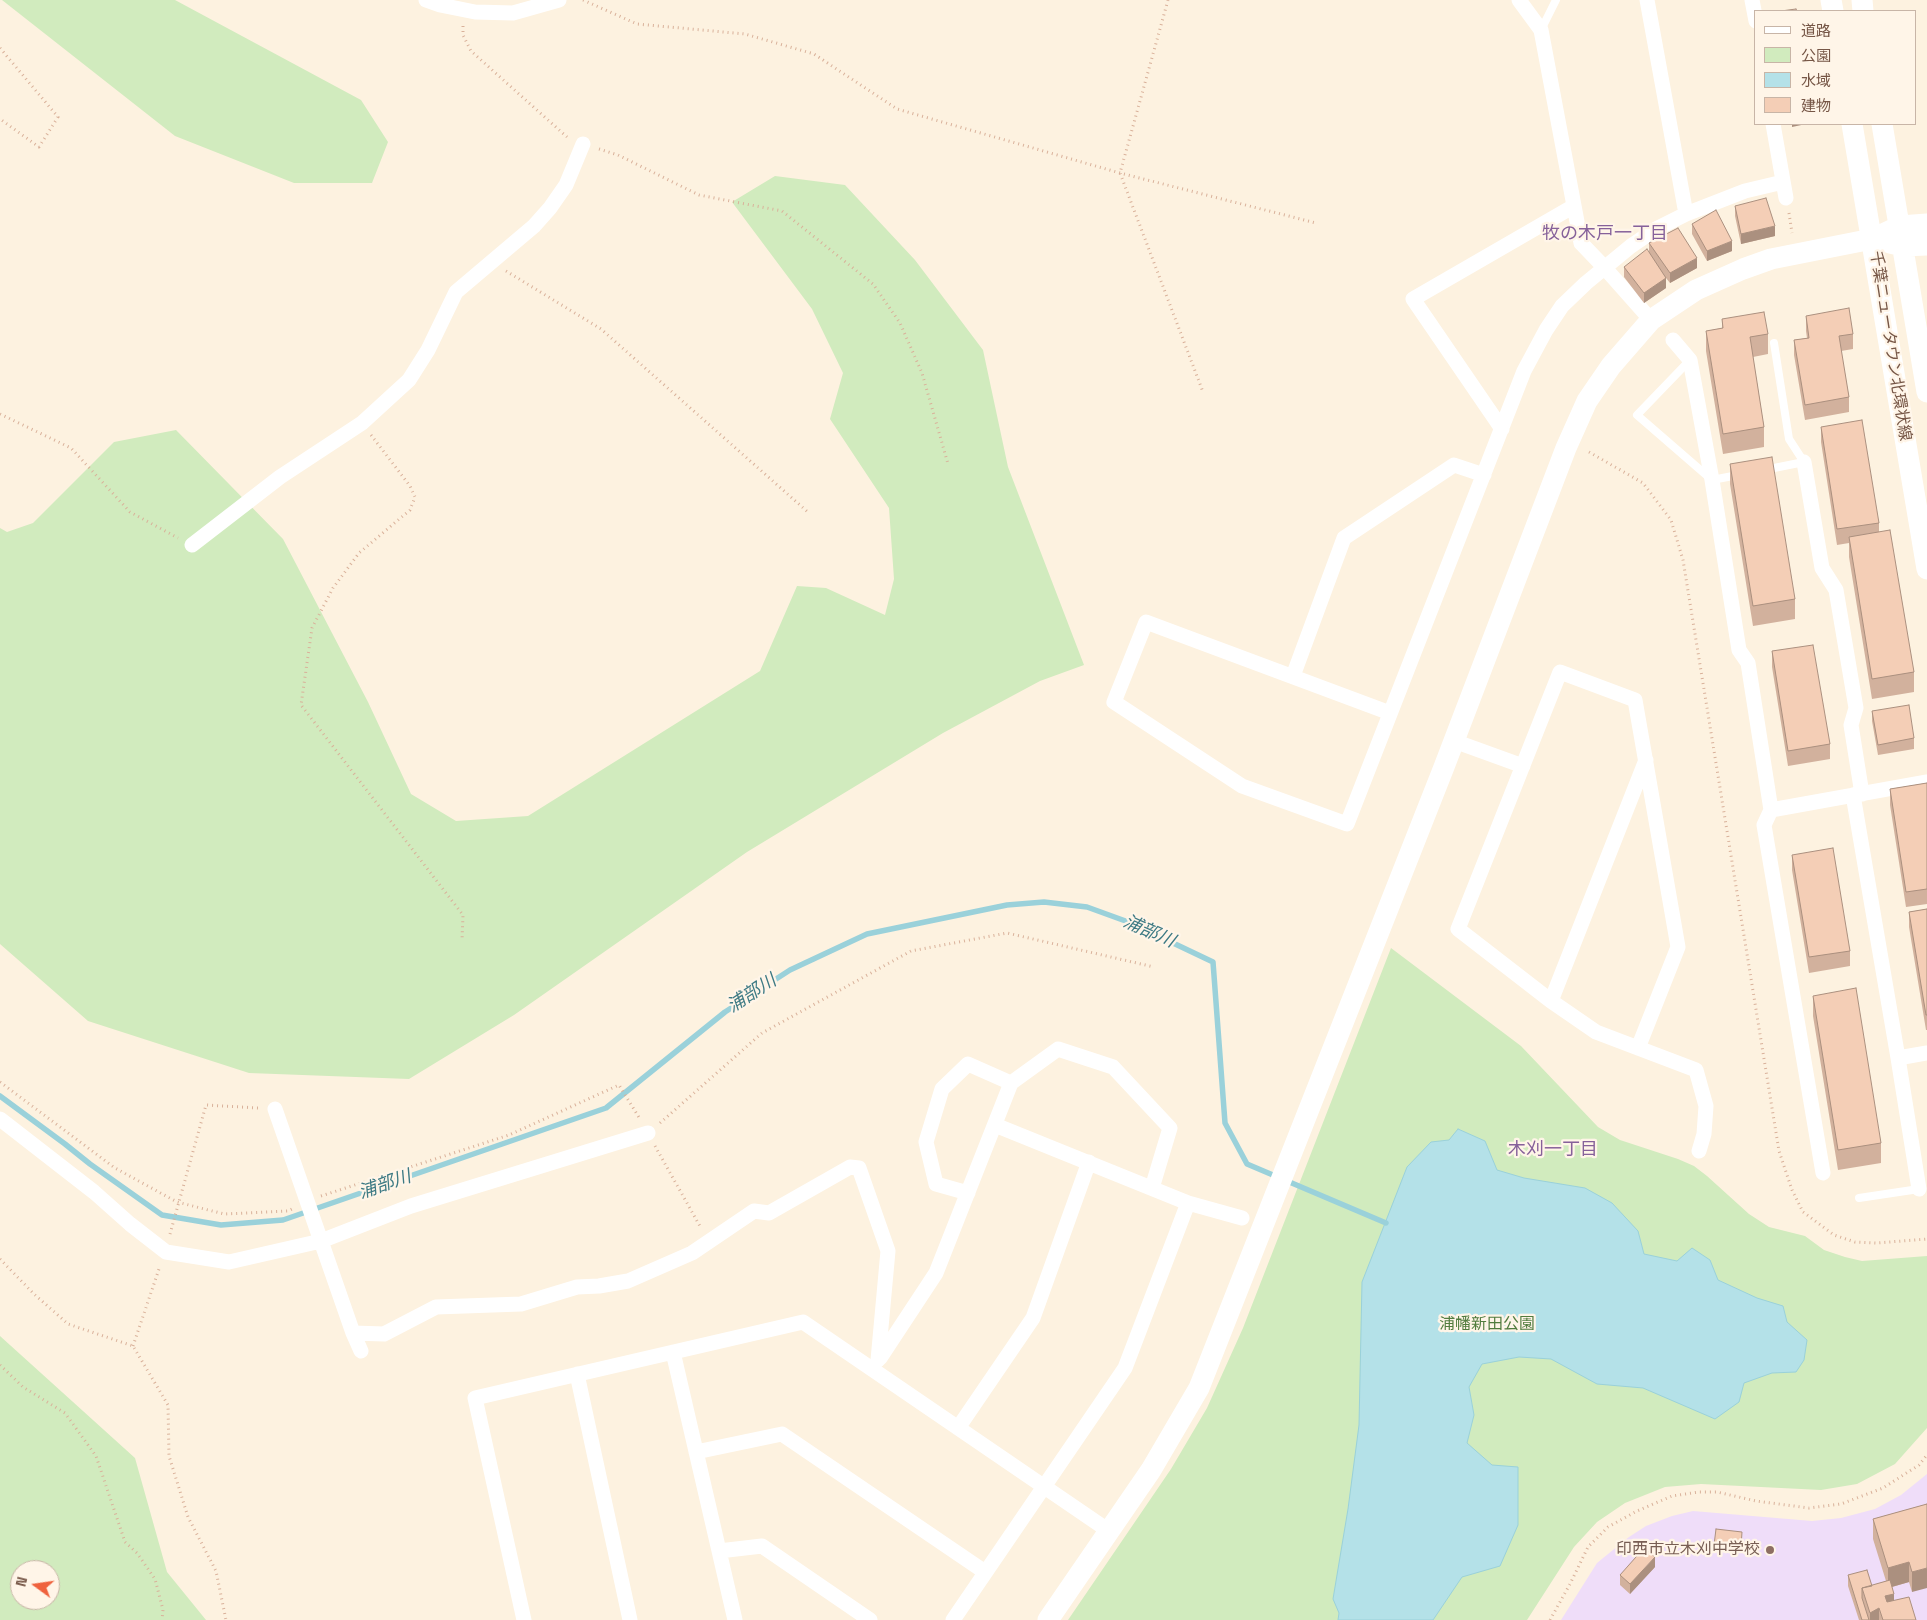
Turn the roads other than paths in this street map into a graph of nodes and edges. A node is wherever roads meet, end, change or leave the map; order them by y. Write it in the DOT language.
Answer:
graph roads {
  1 [pos="426,0"];
  2 [pos="559,0"];
  3 [pos="1519,0"];
  4 [pos="1556,0"];
  5 [pos="1648,0"];
  6 [pos="1541,30"];
  7 [pos="1773,125"];
  8 [pos="1852,125"];
  9 [pos="1882,125"];
  10 [pos="583,144"];
  11 [pos="1783,182"];
  12 [pos="1786,198"];
  13 [pos="1574,206"];
  14 [pos="1686,214"];
  15 [pos="1927,224"];
  16 [pos="1901,236"];
  17 [pos="1872,239"];
  18 [pos="1927,245"];
  19 [pos="1604,267"];
  20 [pos="1651,320"];
  21 [pos="1672,340"];
  22 [pos="1774,343"];
  23 [pos="1690,360"];
  24 [pos="1927,392"];
  25 [pos="1502,428"];
  26 [pos="1804,462"];
  27 [pos="1758,471"];
  28 [pos="1749,473"];
  29 [pos="1484,475"];
  30 [pos="1712,480"];
  31 [pos="192,545"];
  32 [pos="1927,569"];
  33 [pos="1293,676"];
  34 [pos="1390,713"];
  35 [pos="1454,741"];
  36 [pos="1646,760"];
  37 [pos="1523,766"];
  38 [pos="1927,782"];
  39 [pos="1858,794"];
  40 [pos="1771,810"];
  41 [pos="1551,1001"];
  42 [pos="1638,1048"];
  43 [pos="1927,1053"];
  44 [pos="1898,1058"];
  45 [pos="1011,1083"];
  46 [pos="275,1109"];
  47 [pos="0,1119"];
  48 [pos="994,1125"];
  49 [pos="648,1133"];
  50 [pos="1699,1151"];
  51 [pos="1089,1162"];
  52 [pos="1823,1173"];
  53 [pos="1152,1188"];
  54 [pos="1919,1189"];
  55 [pos="968,1193"];
  56 [pos="1859,1198"];
  57 [pos="1188,1203"];
  58 [pos="1242,1218"];
  59 [pos="321,1241"];
  60 [pos="353,1333"];
  61 [pos="361,1351"];
  62 [pos="673,1352"];
  63 [pos="876,1365"];
  64 [pos="577,1374"];
  65 [pos="958,1428"];
  66 [pos="696,1452"];
  67 [pos="1044,1486"];
  68 [pos="1109,1531"];
  69 [pos="719,1551"];
  70 [pos="985,1572"];
  71 [pos="524,1620"];
  72 [pos="630,1620"];
  73 [pos="735,1620"];
  74 [pos="870,1620"];
  75 [pos="953,1620"];
  76 [pos="1048,1620"];
  1 -- 2 [label="street"];
  3 -- 6 [label="street"];
  4 -- 6 [label="lane"];
  5 -- 14 [label="street"];
  6 -- 13 [label="street"];
  7 -- 11 [label="street"];
  8 -- 17 [label="street, 千葉ニュータウン北環状線"];
  9 -- 16 [label="street, 千葉ニュータウン北環状線"];
  10 -- 31 [label="street"];
  11 -- 12 [label="street"];
  11 -- 14 [label="street"];
  13 -- 19 [label="street"];
  13 -- 25 [label="street"];
  14 -- 19 [label="street"];
  15 -- 16 [label="street"];
  16 -- 17 [label="street"];
  16 -- 18 [label="street"];
  16 -- 24 [label="street, 千葉ニュータウン北環状線"];
  17 -- 20 [label="street"];
  17 -- 32 [label="street, 千葉ニュータウン北環状線"];
  19 -- 20 [label="street"];
  19 -- 25 [label="street"];
  20 -- 35 [label="street"];
  21 -- 23 [label="street"];
  22 -- 26 [label="lane"];
  23 -- 30 [label="street"];
  23 -- 30 [label="lane"];
  25 -- 29 [label="street"];
  26 -- 27 [label="lane"];
  26 -- 39 [label="street"];
  28 -- 30 [label="lane"];
  29 -- 33 [label="street"];
  29 -- 34 [label="street"];
  30 -- 40 [label="street"];
  33 -- 34 [label="street"];
  33 -- 34 [label="street"];
  35 -- 37 [label="street"];
  35 -- 68 [label="street"];
  36 -- 37 [label="street"];
  36 -- 41 [label="street"];
  36 -- 42 [label="street"];
  37 -- 41 [label="street"];
  38 -- 39 [label="street"];
  39 -- 40 [label="street"];
  39 -- 44 [label="street"];
  40 -- 52 [label="street"];
  41 -- 42 [label="street"];
  42 -- 50 [label="street"];
  43 -- 44 [label="street"];
  44 -- 54 [label="street"];
  45 -- 48 [label="street"];
  45 -- 53 [label="street"];
  45 -- 55 [label="street"];
  46 -- 59 [label="street"];
  47 -- 59 [label="street"];
  48 -- 51 [label="street"];
  48 -- 55 [label="street"];
  49 -- 59 [label="street"];
  51 -- 53 [label="street"];
  51 -- 65 [label="street"];
  53 -- 57 [label="street"];
  54 -- 56 [label="lane"];
  55 -- 63 [label="street"];
  57 -- 58 [label="street"];
  57 -- 67 [label="street"];
  59 -- 60 [label="street"];
  60 -- 61 [label="street"];
  60 -- 63 [label="street"];
  62 -- 63 [label="street"];
  62 -- 64 [label="street"];
  62 -- 66 [label="street"];
  63 -- 65 [label="street"];
  64 -- 71 [label="street"];
  64 -- 72 [label="street"];
  65 -- 67 [label="street"];
  66 -- 69 [label="street"];
  66 -- 70 [label="street"];
  67 -- 68 [label="street"];
  67 -- 70 [label="street"];
  68 -- 76 [label="street"];
  69 -- 73 [label="street"];
  69 -- 74 [label="street"];
  70 -- 75 [label="street"];
}
